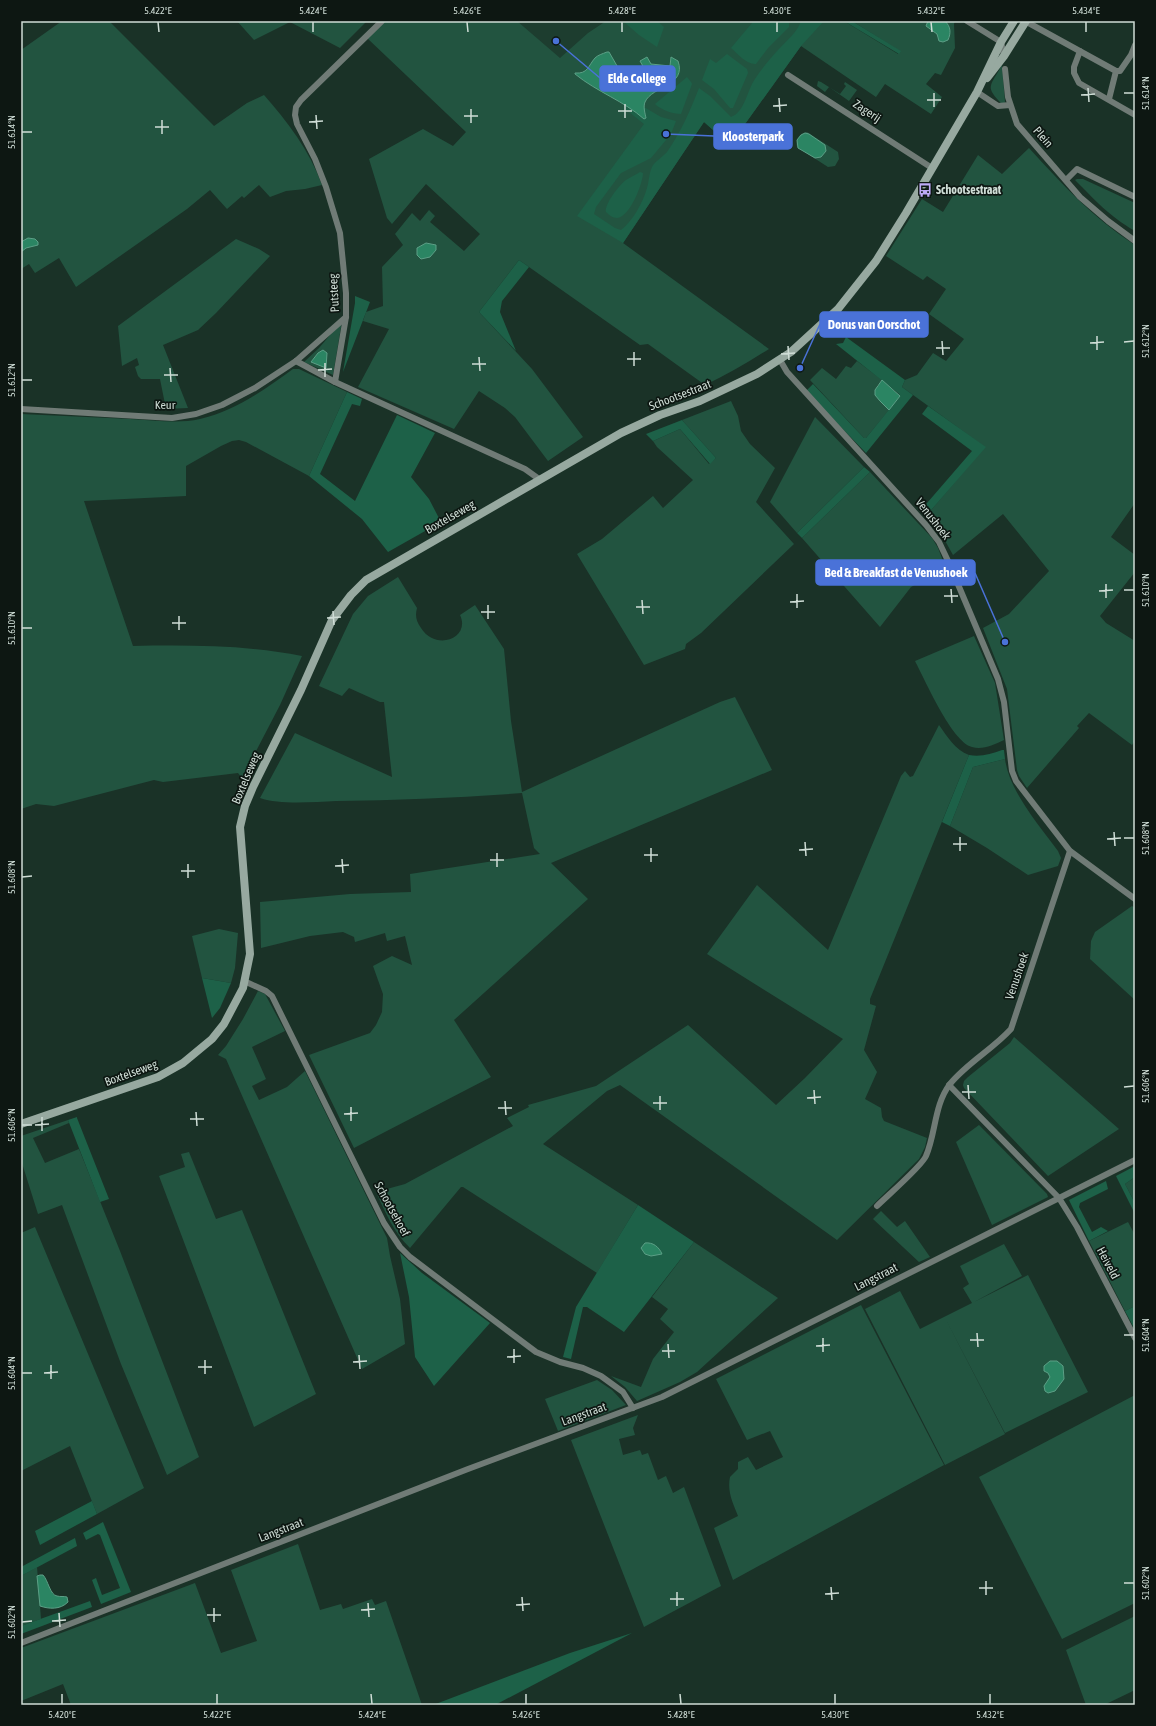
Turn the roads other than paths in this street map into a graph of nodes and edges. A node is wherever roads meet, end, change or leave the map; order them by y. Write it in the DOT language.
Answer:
graph roads {
  1 [pos="382,21"];
  2 [pos="968,21"];
  3 [pos="1014,21"];
  4 [pos="1025,21"];
  5 [pos="1001,42"];
  6 [pos="1135,45"];
  7 [pos="1080,52"];
  8 [pos="1004,56"];
  9 [pos="1005,69"];
  10 [pos="1116,71"];
  11 [pos="788,75"];
  12 [pos="979,88"];
  13 [pos="1109,99"];
  14 [pos="1010,105"];
  15 [pos="1135,115"];
  16 [pos="932,168"];
  17 [pos="1066,180"];
  18 [pos="1135,197"];
  19 [pos="1135,241"];
  20 [pos="346,317"];
  21 [pos="780,360"];
  22 [pos="296,361"];
  23 [pos="336,382"];
  24 [pos="21,409"];
  25 [pos="539,479"];
  26 [pos="1070,851"];
  27 [pos="1135,899"];
  28 [pos="244,981"];
  29 [pos="949,1085"];
  30 [pos="21,1124"];
  31 [pos="1135,1160"];
  32 [pos="1059,1198"];
  33 [pos="877,1206"];
  34 [pos="1135,1338"];
  35 [pos="633,1408"];
  36 [pos="21,1643"];
  1 -- 20 [label="street, Putsteeg"];
  2 -- 5 [label="street"];
  3 -- 5 [label="main road, Schootsestraat"];
  4 -- 7 [label="street"];
  4 -- 8 [label="main road, Schootsestraat"];
  5 -- 8 [label="street"];
  5 -- 12 [label="main road, Schootsestraat"];
  6 -- 10 [label="street"];
  7 -- 10 [label="street"];
  7 -- 13 [label="street"];
  8 -- 12 [label="main road, Schootsestraat"];
  9 -- 14 [label="street, Plein"];
  10 -- 13 [label="street"];
  11 -- 16 [label="street, Zagerij"];
  12 -- 14 [label="street"];
  12 -- 16 [label="main road, Schootsestraat"];
  13 -- 15 [label="street"];
  14 -- 17 [label="street, Plein"];
  16 -- 21 [label="main road, Schootsestraat"];
  17 -- 18 [label="street"];
  17 -- 19 [label="street, Plein"];
  20 -- 22 [label="street, Keur"];
  20 -- 23 [label="street, Putsteeg"];
  21 -- 25 [label="main road, Schootsestraat"];
  21 -- 26 [label="street, Venushoek"];
  22 -- 23 [label="street"];
  22 -- 24 [label="street, Keur"];
  23 -- 25 [label="street"];
  25 -- 28 [label="main road, Boxtelseweg"];
  26 -- 27 [label="street, Venushoek"];
  26 -- 29 [label="street, Venushoek"];
  28 -- 30 [label="main road, Boxtelseweg"];
  28 -- 35 [label="street, Schootsehoef"];
  29 -- 32 [label="street"];
  29 -- 33 [label="street, Venushoek"];
  31 -- 32 [label="street, Langstraat"];
  32 -- 34 [label="street, Heiveld"];
  32 -- 35 [label="street, Langstraat"];
  35 -- 36 [label="street, Langstraat"];
}
